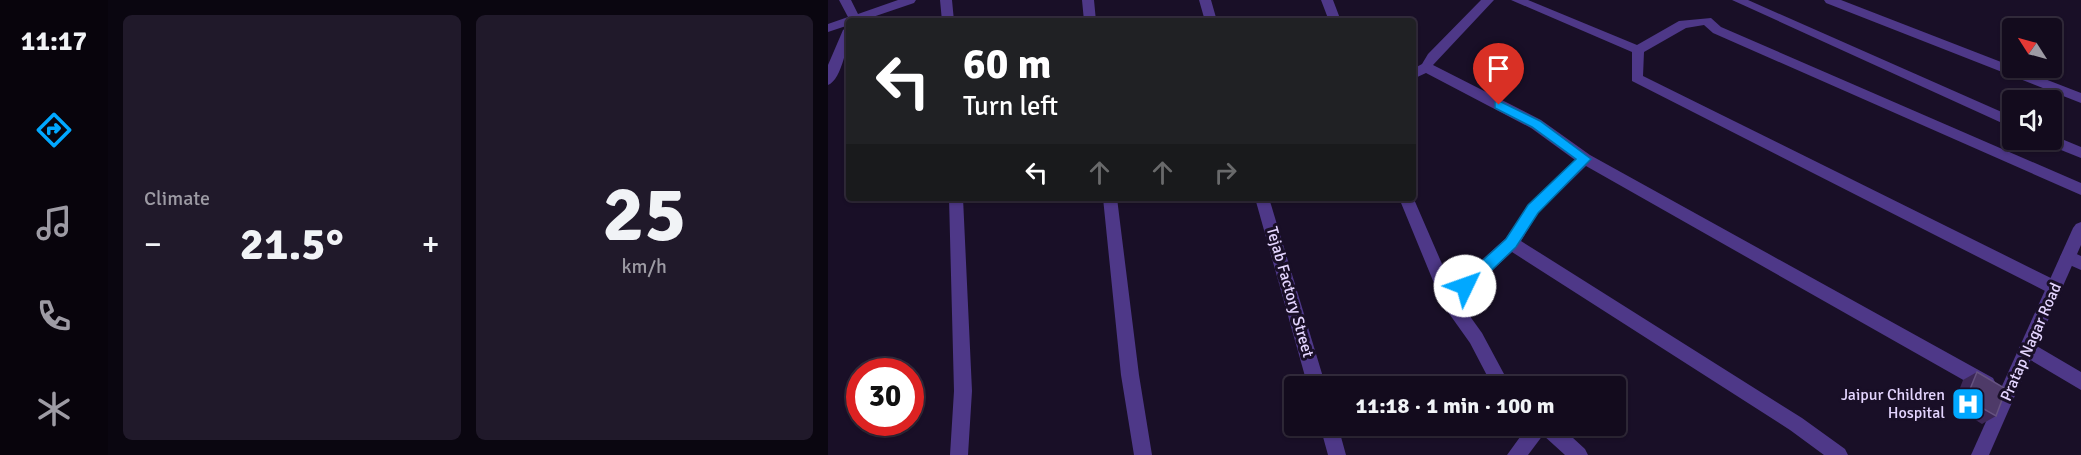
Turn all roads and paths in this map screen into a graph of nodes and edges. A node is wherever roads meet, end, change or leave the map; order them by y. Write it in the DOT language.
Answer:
graph roads {
  1 [pos="845,0"];
  2 [pos="910,0"];
  3 [pos="946,0"];
  4 [pos="1088,0"];
  5 [pos="1205,0"];
  6 [pos="1327,0"];
  7 [pos="1488,0"];
  8 [pos="1517,0"];
  9 [pos="1738,0"];
  10 [pos="1830,0"];
  11 [pos="850,18"];
  12 [pos="865,18"];
  13 [pos="948,18"];
  14 [pos="1090,18"];
  15 [pos="1210,18"];
  16 [pos="1334,18"];
  17 [pos="846,24"];
  18 [pos="828,28"];
  19 [pos="846,37"];
  20 [pos="1638,50"];
  21 [pos="1426,67"];
  22 [pos="1416,73"];
  23 [pos="828,80"];
  24 [pos="2081,98"];
  25 [pos="2002,118"];
  26 [pos="2062,145"];
  27 [pos="2081,153"];
  28 [pos="1585,159"];
  29 [pos="2081,189"];
  30 [pos="956,201"];
  31 [pos="1110,201"];
  32 [pos="1264,201"];
  33 [pos="1407,201"];
  34 [pos="2081,228"];
  35 [pos="1511,243"];
  36 [pos="2075,260"];
  37 [pos="2055,288"];
  38 [pos="1449,300"];
  39 [pos="2028,349"];
  40 [pos="1314,376"];
  41 [pos="1496,376"];
  42 [pos="2081,382"];
  43 [pos="2008,396"];
  44 [pos="1332,436"];
  45 [pos="1531,436"];
  46 [pos="1558,436"];
  47 [pos="959,455"];
  48 [pos="1143,455"];
  49 [pos="1337,455"];
  50 [pos="1516,455"];
  51 [pos="1580,455"];
  52 [pos="1839,455"];
  53 [pos="1980,455"];
  1 -- 11 [label="street"];
  2 -- 12 [label="street"];
  3 -- 13 [label="street"];
  4 -- 14 [label="street"];
  5 -- 15 [label="street"];
  6 -- 16 [label="street"];
  7 -- 21 [label="street"];
  8 -- 20 [label="street"];
  9 -- 25 [label="street"];
  10 -- 24 [label="street"];
  17 -- 18 [label="street"];
  19 -- 23 [label="street"];
  20 -- 29 [label="street"];
  20 -- 37 [label="street"];
  21 -- 22 [label="street"];
  21 -- 28 [label="street"];
  26 -- 27 [label="street"];
  28 -- 35 [label="street"];
  28 -- 43 [label="street"];
  30 -- 47 [label="street"];
  31 -- 48 [label="street"];
  32 -- 40 [label="street, Tejab Factory Street"];
  33 -- 38 [label="street"];
  34 -- 36 [label="street, Pratap Nagar Road"];
  35 -- 38 [label="street"];
  35 -- 52 [label="street"];
  36 -- 37 [label="street, Pratap Nagar Road"];
  37 -- 39 [label="street, Pratap Nagar Road"];
  38 -- 41 [label="street"];
  39 -- 42 [label="street"];
  39 -- 43 [label="street, Pratap Nagar Road"];
  43 -- 53 [label="street, Pratap Nagar Road"];
  44 -- 49 [label="street"];
  45 -- 50 [label="street"];
  46 -- 51 [label="street"];
}
